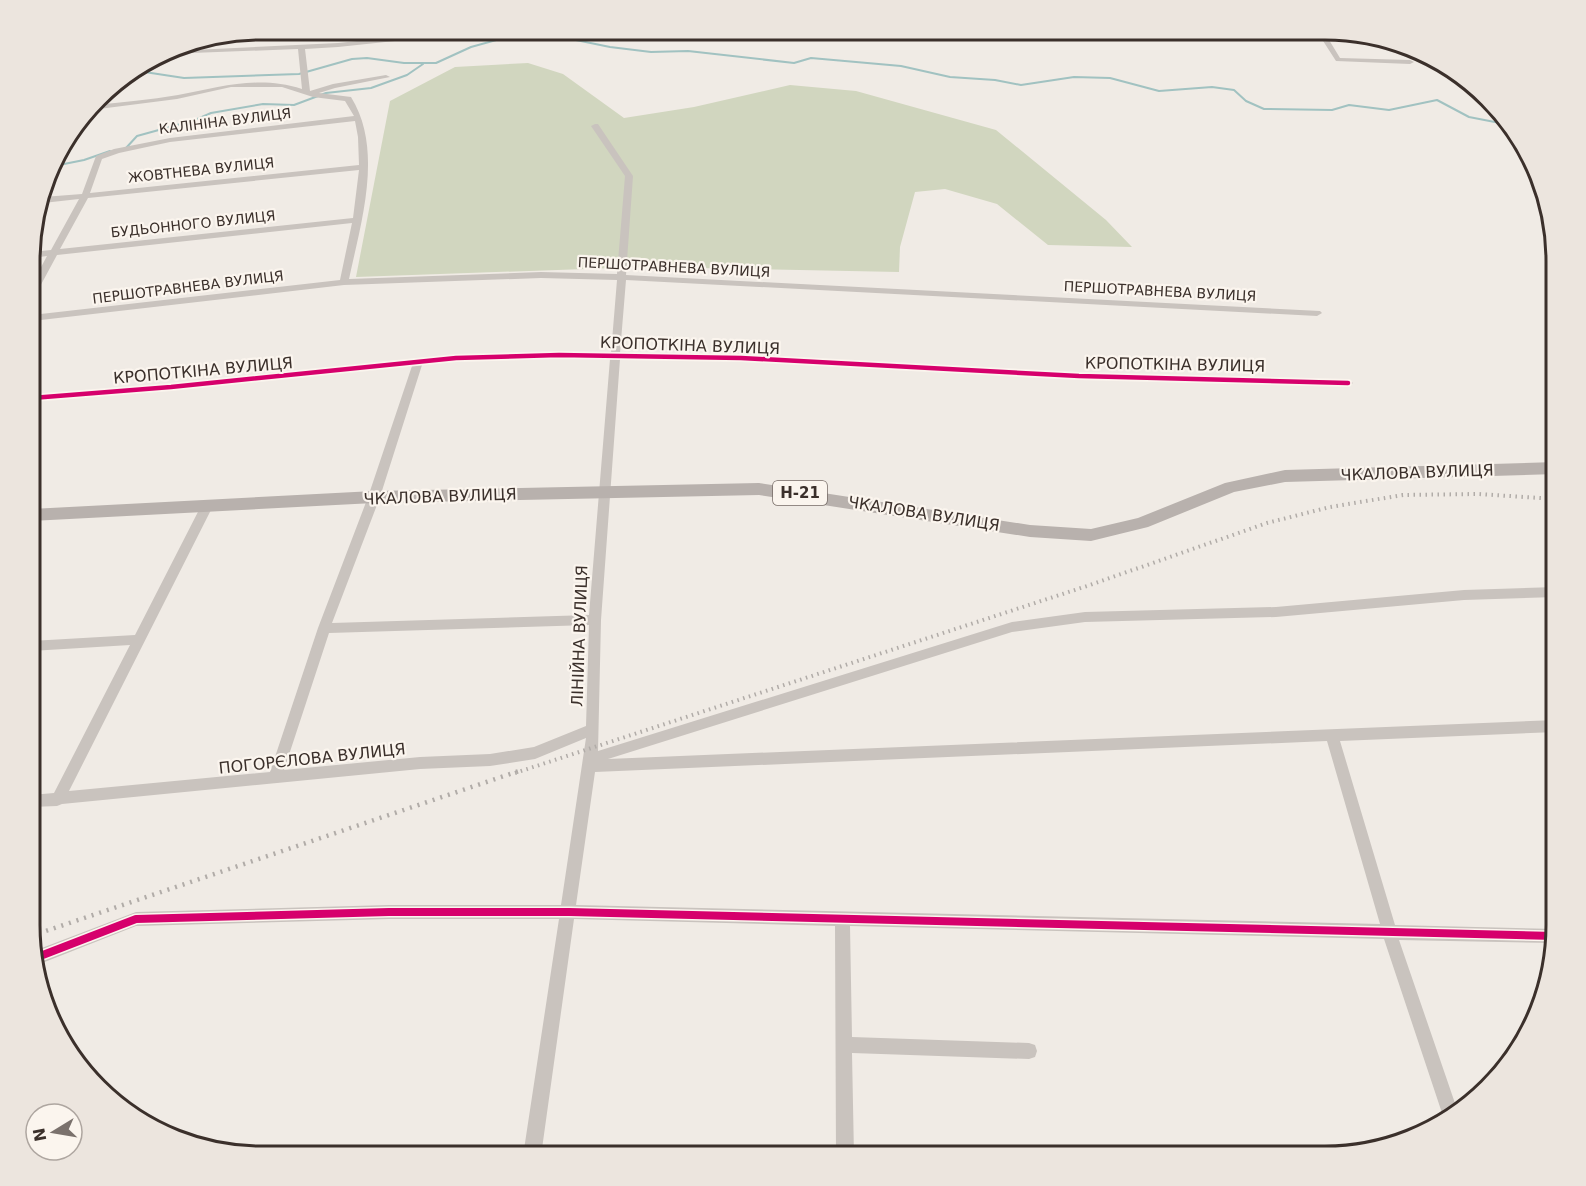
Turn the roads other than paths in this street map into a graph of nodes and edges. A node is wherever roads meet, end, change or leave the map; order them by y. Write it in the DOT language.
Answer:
graph roads {
  1 [pos="389,40"];
  2 [pos="1325,40"];
  3 [pos="301,47"];
  4 [pos="190,52"];
  5 [pos="1410,62"];
  6 [pos="386,77"];
  7 [pos="313,95"];
  8 [pos="104,106"];
  9 [pos="357,118"];
  10 [pos="594,126"];
  11 [pos="363,167"];
  12 [pos="85,196"];
  13 [pos="49,199"];
  14 [pos="357,220"];
  15 [pos="52,253"];
  16 [pos="41,254"];
  17 [pos="40,276"];
  18 [pos="621,277"];
  19 [pos="344,282"];
  20 [pos="1317,313"];
  21 [pos="40,317"];
  22 [pos="615,355"];
  23 [pos="418,362"];
  24 [pos="1348,383"];
  25 [pos="40,397"];
  26 [pos="1546,468"];
  27 [pos="604,491"];
  28 [pos="374,497"];
  29 [pos="208,504"];
  30 [pos="40,514"];
  31 [pos="1546,592"];
  32 [pos="595,620"];
  33 [pos="324,628"];
  34 [pos="137,640"];
  35 [pos="40,645"];
  36 [pos="1546,726"];
  37 [pos="592,729"];
  38 [pos="1332,736"];
  39 [pos="590,762"];
  40 [pos="275,778"];
  41 [pos="57,800"];
  42 [pos="40,801"];
  43 [pos="569,912"];
  44 [pos="842,918"];
  45 [pos="1389,931"];
  46 [pos="1545,936"];
  47 [pos="42,955"];
  48 [pos="843,1045"];
  49 [pos="1029,1051"];
  50 [pos="1448,1107"];
  51 [pos="534,1146"];
  52 [pos="845,1146"];
  1 -- 3 [label="street"];
  2 -- 5 [label="street"];
  3 -- 4 [label="street"];
  3 -- 7 [label="street"];
  6 -- 7 [label="street"];
  7 -- 8 [label="street"];
  7 -- 9 [label="street"];
  9 -- 11 [label="street"];
  9 -- 12 [label="street, КАЛІНІНА ВУЛИЦЯ"];
  10 -- 18 [label="street, ЛІНІЙНА ВУЛИЦЯ"];
  11 -- 12 [label="street, ЖОВТНЕВА ВУЛИЦЯ"];
  11 -- 14 [label="street"];
  12 -- 13 [label="street, ЖОВТНЕВА ВУЛИЦЯ"];
  12 -- 15 [label="street"];
  14 -- 15 [label="street, БУДЬОННОГО ВУЛИЦЯ"];
  14 -- 19 [label="street"];
  15 -- 16 [label="street, БУДЬОННОГО ВУЛИЦЯ"];
  15 -- 17 [label="street"];
  18 -- 19 [label="street, ПЕРШОТРАВНЕВА ВУЛИЦЯ"];
  18 -- 20 [label="street, ПЕРШОТРАВНЕВА ВУЛИЦЯ"];
  18 -- 22 [label="street, ЛІНІЙНА ВУЛИЦЯ"];
  19 -- 21 [label="street, ПЕРШОТРАВНЕВА ВУЛИЦЯ"];
  22 -- 23 [label="street, КРОПОТКІНА ВУЛИЦЯ"];
  22 -- 24 [label="street, КРОПОТКІНА ВУЛИЦЯ"];
  22 -- 27 [label="street, ЛІНІЙНА ВУЛИЦЯ"];
  23 -- 25 [label="street, КРОПОТКІНА ВУЛИЦЯ"];
  23 -- 28 [label="street"];
  26 -- 27 [label="main road, ЧКАЛОВА ВУЛИЦЯ / Н-21"];
  27 -- 28 [label="main road, ЧКАЛОВА ВУЛИЦЯ / Н-21"];
  27 -- 32 [label="street, ЛІНІЙНА ВУЛИЦЯ"];
  28 -- 29 [label="main road, ЧКАЛОВА ВУЛИЦЯ / Н-21"];
  28 -- 33 [label="street"];
  29 -- 30 [label="main road, ЧКАЛОВА ВУЛИЦЯ / Н-21"];
  29 -- 34 [label="street"];
  31 -- 39 [label="street"];
  32 -- 33 [label="street"];
  32 -- 37 [label="street, ЛІНІЙНА ВУЛИЦЯ"];
  33 -- 40 [label="street"];
  34 -- 35 [label="street"];
  34 -- 41 [label="street"];
  36 -- 38 [label="street"];
  37 -- 39 [label="street, ЛІНІЙНА ВУЛИЦЯ"];
  37 -- 40 [label="street, ПОГОРЄЛОВА ВУЛИЦЯ"];
  38 -- 39 [label="street"];
  38 -- 45 [label="street"];
  39 -- 43 [label="street, ЛІНІЙНА ВУЛИЦЯ"];
  40 -- 41 [label="street, ПОГОРЄЛОВА ВУЛИЦЯ"];
  41 -- 42 [label="street, ПОГОРЄЛОВА ВУЛИЦЯ"];
  43 -- 44 [label="street"];
  43 -- 47 [label="street"];
  43 -- 51 [label="street, ЛІНІЙНА ВУЛИЦЯ"];
  44 -- 45 [label="street"];
  44 -- 48 [label="street"];
  45 -- 46 [label="street"];
  45 -- 50 [label="street"];
  48 -- 49 [label="street"];
  48 -- 52 [label="street"];
}
